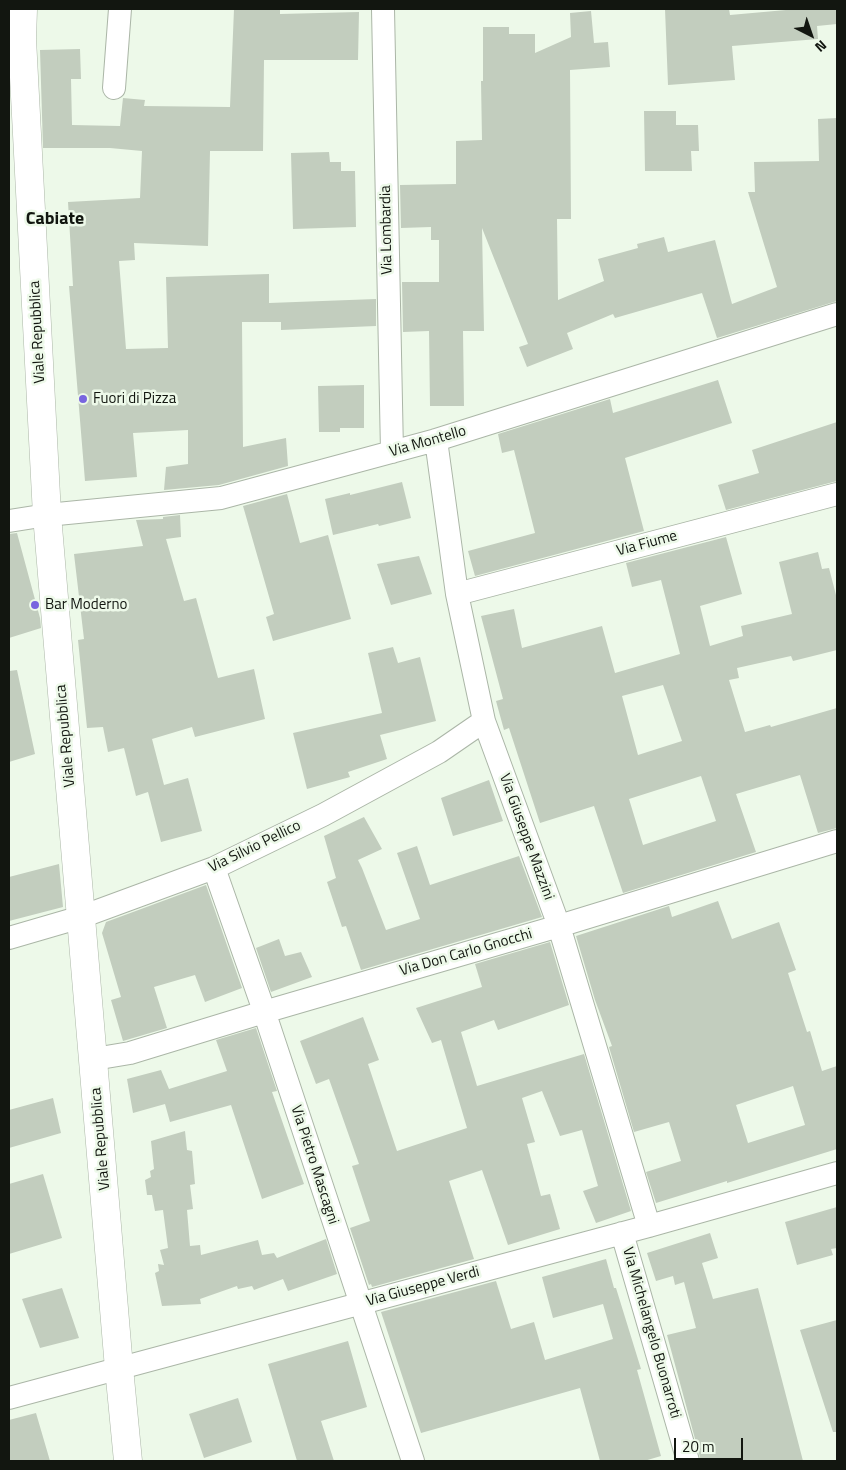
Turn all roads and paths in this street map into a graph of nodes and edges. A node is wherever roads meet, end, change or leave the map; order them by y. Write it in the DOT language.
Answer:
graph roads {
  1 [pos="22,9"];
  2 [pos="120,9"];
  3 [pos="383,9"];
  4 [pos="16,39"];
  5 [pos="114,88"];
  6 [pos="837,314"];
  7 [pos="436,440"];
  8 [pos="392,452"];
  9 [pos="837,494"];
  10 [pos="47,515"];
  11 [pos="9,521"];
  12 [pos="457,594"];
  13 [pos="484,721"];
  14 [pos="837,841"];
  15 [pos="214,868"];
  16 [pos="81,917"];
  17 [pos="559,926"];
  18 [pos="9,938"];
  19 [pos="264,1012"];
  20 [pos="94,1058"];
  21 [pos="837,1173"];
  22 [pos="649,1226"];
  23 [pos="622,1233"];
  24 [pos="360,1304"];
  25 [pos="119,1368"];
  26 [pos="9,1398"];
  27 [pos="128,1461"];
  28 [pos="413,1461"];
  29 [pos="688,1461"];
  1 -- 4 [label="street, Viale Repubblica"];
  2 -- 5 [label="street"];
  3 -- 8 [label="street, Via Lombardia"];
  4 -- 10 [label="street, Viale Repubblica"];
  6 -- 7 [label="street, Via Montello"];
  7 -- 8 [label="street, Via Montello"];
  7 -- 12 [label="street, Via Giuseppe Mazzini"];
  8 -- 10 [label="street, Via Montello"];
  9 -- 12 [label="street, Via Fiume"];
  10 -- 11 [label="street, Via Montello"];
  10 -- 16 [label="street, Viale Repubblica"];
  12 -- 13 [label="street, Via Giuseppe Mazzini"];
  13 -- 15 [label="street, Via Silvio Pellico"];
  13 -- 17 [label="street, Via Giuseppe Mazzini"];
  14 -- 17 [label="street, Via Don Carlo Gnocchi"];
  15 -- 16 [label="street, Via Silvio Pellico"];
  15 -- 19 [label="street, Via Pietro Mascagni"];
  16 -- 18 [label="street, Via Silvio Pellico"];
  16 -- 20 [label="street, Viale Repubblica"];
  17 -- 19 [label="street, Via Don Carlo Gnocchi"];
  17 -- 22 [label="street, Via Giuseppe Mazzini"];
  19 -- 20 [label="street, Via Don Carlo Gnocchi"];
  19 -- 24 [label="street, Via Pietro Mascagni"];
  20 -- 25 [label="street, Viale Repubblica"];
  21 -- 22 [label="street, Via Giuseppe Verdi"];
  22 -- 23 [label="street, Via Giuseppe Verdi"];
  23 -- 24 [label="street, Via Giuseppe Verdi"];
  23 -- 29 [label="street, Via Michelangelo Buonarroti"];
  24 -- 25 [label="street, Via Giuseppe Verdi"];
  24 -- 28 [label="street, Via Pietro Mascagni"];
  25 -- 26 [label="street, Via Giuseppe Verdi"];
  25 -- 27 [label="street, Viale Repubblica"];
}
